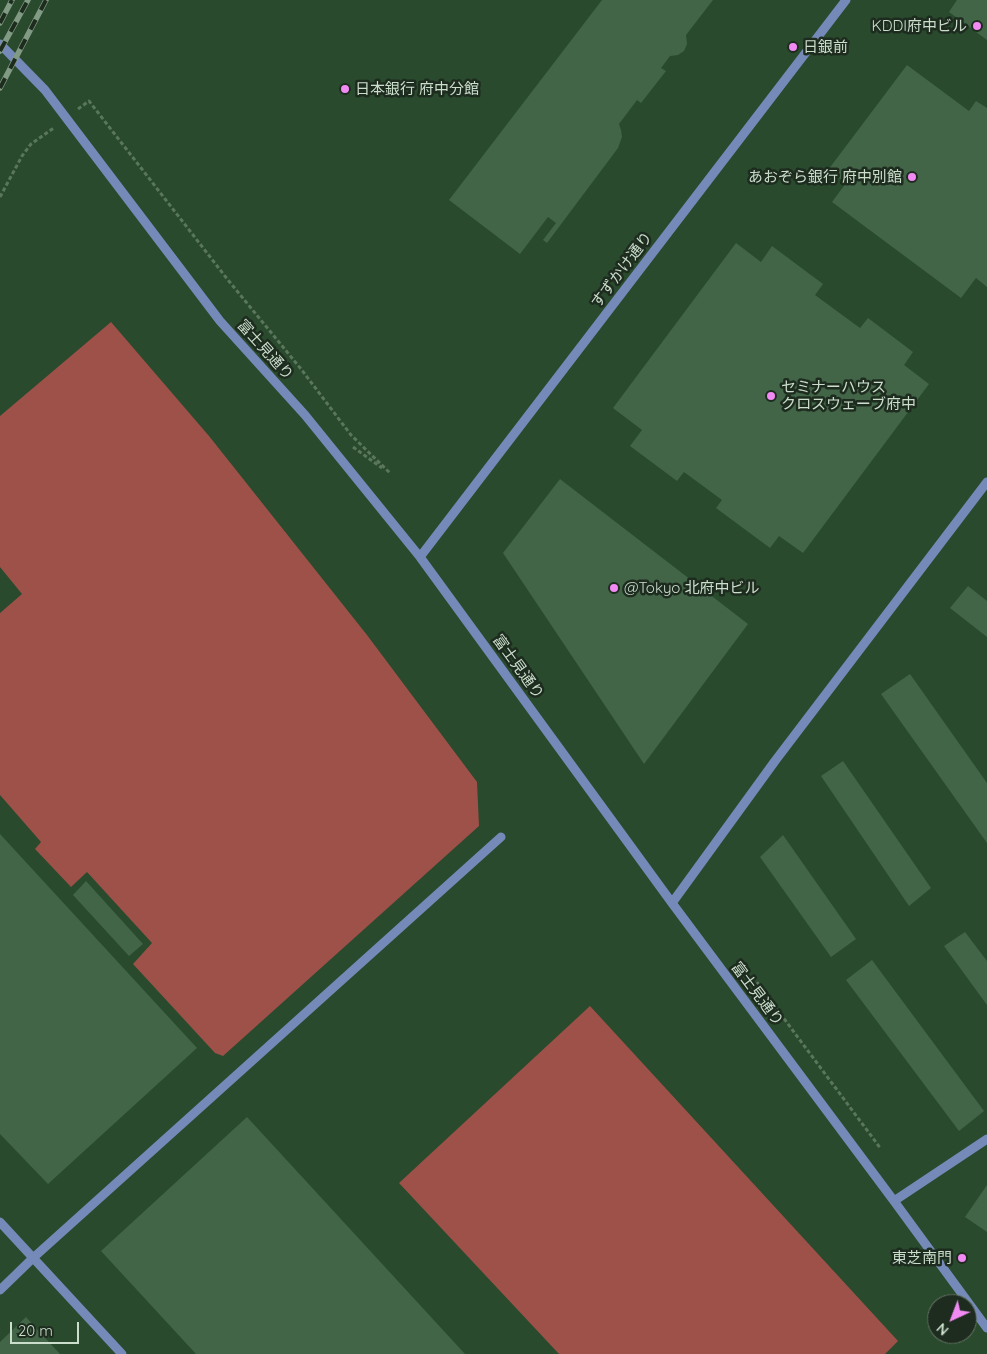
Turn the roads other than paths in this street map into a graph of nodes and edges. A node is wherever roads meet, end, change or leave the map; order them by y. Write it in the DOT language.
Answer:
graph roads {
  1 [pos="846,0"];
  2 [pos="0,44"];
  3 [pos="987,482"];
  4 [pos="420,557"];
  5 [pos="501,837"];
  6 [pos="672,903"];
  7 [pos="987,1139"];
  8 [pos="894,1201"];
  9 [pos="0,1222"];
  10 [pos="33,1258"];
  11 [pos="0,1290"];
  12 [pos="987,1328"];
  13 [pos="122,1354"];
  1 -- 4 [label="street, すずかけ通り"];
  2 -- 4 [label="street, 富士見通り"];
  3 -- 6 [label="street"];
  4 -- 6 [label="street, 富士見通り"];
  5 -- 10 [label="street"];
  6 -- 8 [label="street, 富士見通り"];
  7 -- 8 [label="street"];
  8 -- 12 [label="street, 富士見通り"];
  9 -- 10 [label="street"];
  10 -- 11 [label="street"];
  10 -- 13 [label="street"];
}
